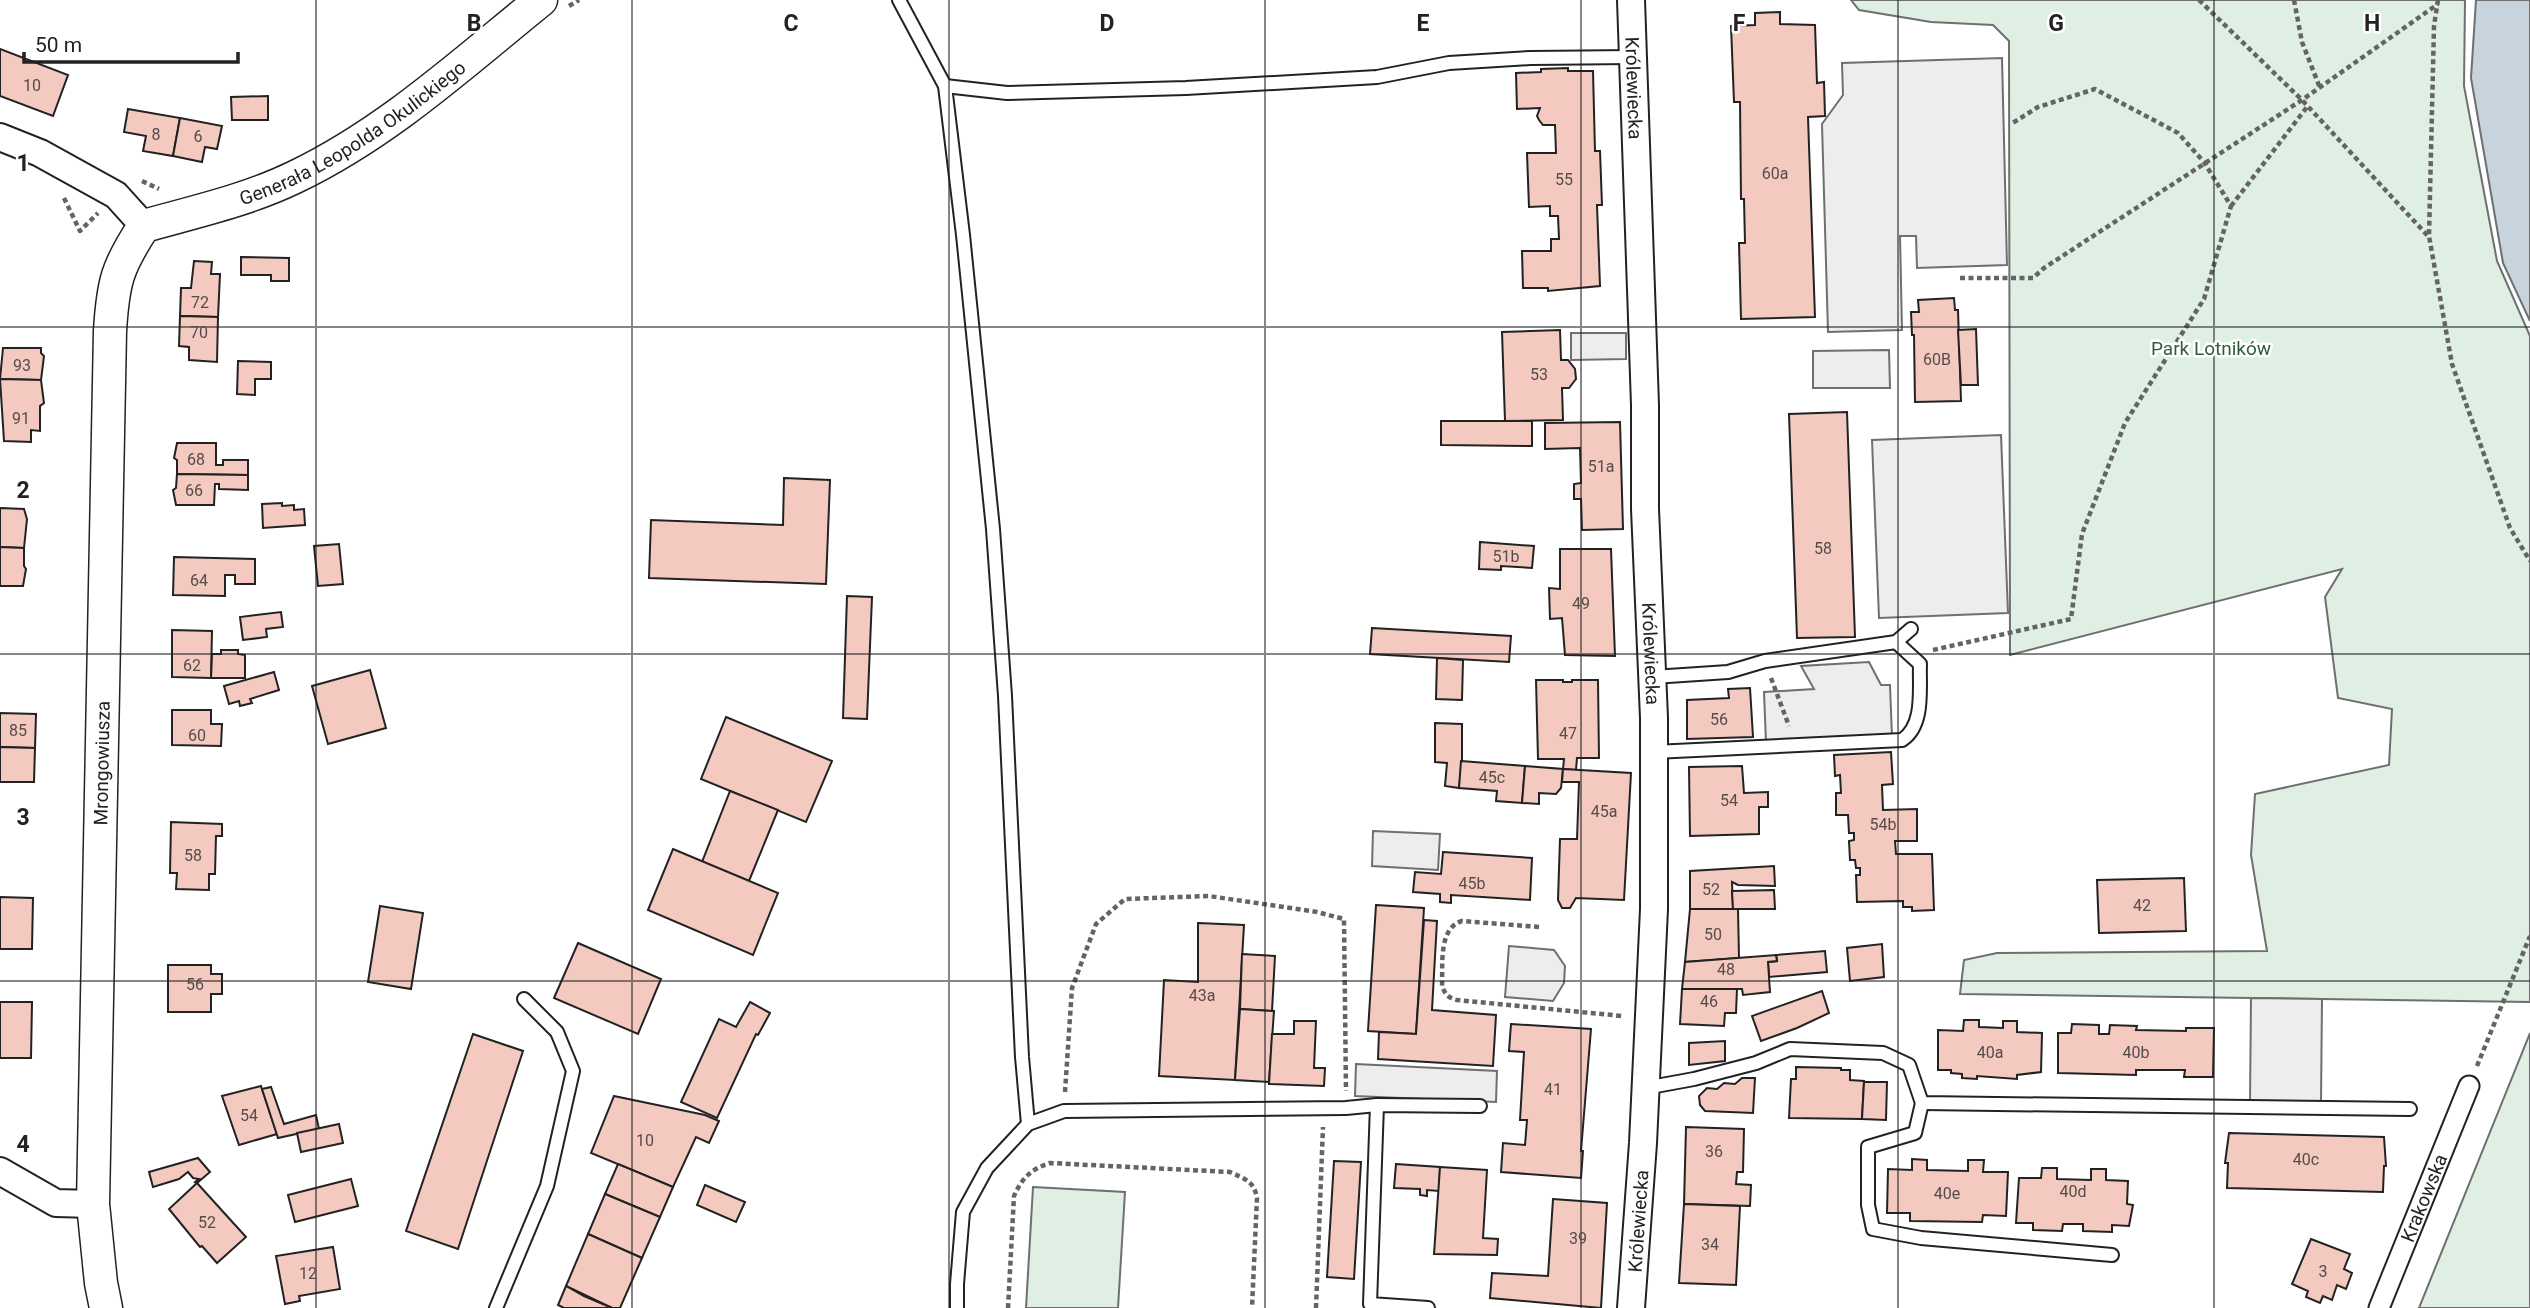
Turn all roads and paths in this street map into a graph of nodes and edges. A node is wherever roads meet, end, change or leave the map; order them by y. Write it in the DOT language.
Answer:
graph roads {
  1 [pos="541,0"];
  2 [pos="899,0"];
  3 [pos="1631,0"];
  4 [pos="2199,0"];
  5 [pos="2294,0"];
  6 [pos="2438,2"];
  7 [pos="1633,57"];
  8 [pos="945,86"];
  9 [pos="2320,88"];
  10 [pos="2302,100"];
  11 [pos="2307,107"];
  12 [pos="2011,124"];
  13 [pos="0,137"];
  14 [pos="2204,162"];
  15 [pos="2231,206"];
  16 [pos="144,226"];
  17 [pos="2429,236"];
  18 [pos="1960,278"];
  19 [pos="2530,561"];
  20 [pos="1911,629"];
  21 [pos="1896,642"];
  22 [pos="1765,661"];
  23 [pos="1653,677"];
  24 [pos="1796,745"];
  25 [pos="1654,752"];
  26 [pos="1539,928"];
  27 [pos="2530,936"];
  28 [pos="524,999"];
  29 [pos="1626,1016"];
  30 [pos="2469,1086"];
  31 [pos="1644,1088"];
  32 [pos="1922,1103"];
  33 [pos="1377,1105"];
  34 [pos="1480,1106"];
  35 [pos="1324,1108"];
  36 [pos="1346,1108"];
  37 [pos="2410,1109"];
  38 [pos="1064,1111"];
  39 [pos="1028,1124"];
  40 [pos="0,1171"];
  41 [pos="93,1204"];
  42 [pos="2112,1255"];
  43 [pos="106,1308"];
  44 [pos="496,1308"];
  45 [pos="957,1308"];
  46 [pos="1007,1308"];
  47 [pos="1252,1308"];
  48 [pos="1315,1308"];
  49 [pos="1428,1308"];
  50 [pos="1631,1308"];
  51 [pos="2379,1308"];
  1 -- 16 [label="street, Generała Leopolda Okulickiego"];
  2 -- 8 [label="lane"];
  3 -- 7 [label="street, Królewiecka"];
  4 -- 10 [label="path"];
  5 -- 9 [label="path"];
  6 -- 9 [label="path"];
  6 -- 17 [label="path"];
  7 -- 8 [label="lane"];
  7 -- 23 [label="street, Królewiecka"];
  8 -- 39 [label="lane"];
  9 -- 10 [label="path"];
  10 -- 11 [label="path"];
  10 -- 14 [label="path"];
  11 -- 15 [label="path"];
  11 -- 17 [label="path"];
  12 -- 14 [label="path"];
  13 -- 16 [label="street"];
  14 -- 15 [label="path"];
  14 -- 18 [label="path"];
  15 -- 21 [label="path"];
  16 -- 41 [label="street, Mrongowiusza"];
  17 -- 19 [label="path"];
  20 -- 21 [label="lane"];
  21 -- 22 [label="lane"];
  21 -- 24 [label="lane"];
  22 -- 23 [label="lane"];
  22 -- 24 [label="path"];
  23 -- 25 [label="street, Królewiecka"];
  24 -- 25 [label="lane"];
  25 -- 31 [label="street, Królewiecka"];
  26 -- 29 [label="path"];
  27 -- 30 [label="path"];
  28 -- 44 [label="lane"];
  30 -- 51 [label="street, Krakowska"];
  31 -- 32 [label="lane"];
  31 -- 50 [label="street, Królewiecka"];
  32 -- 37 [label="lane"];
  32 -- 42 [label="lane"];
  33 -- 34 [label="lane"];
  33 -- 36 [label="lane"];
  33 -- 49 [label="lane"];
  35 -- 36 [label="lane"];
  35 -- 38 [label="lane"];
  35 -- 48 [label="path"];
  36 -- 38 [label="path"];
  38 -- 39 [label="lane"];
  39 -- 45 [label="lane"];
  40 -- 41 [label="street"];
  41 -- 43 [label="street, Mrongowiusza"];
  46 -- 47 [label="path"];
}
